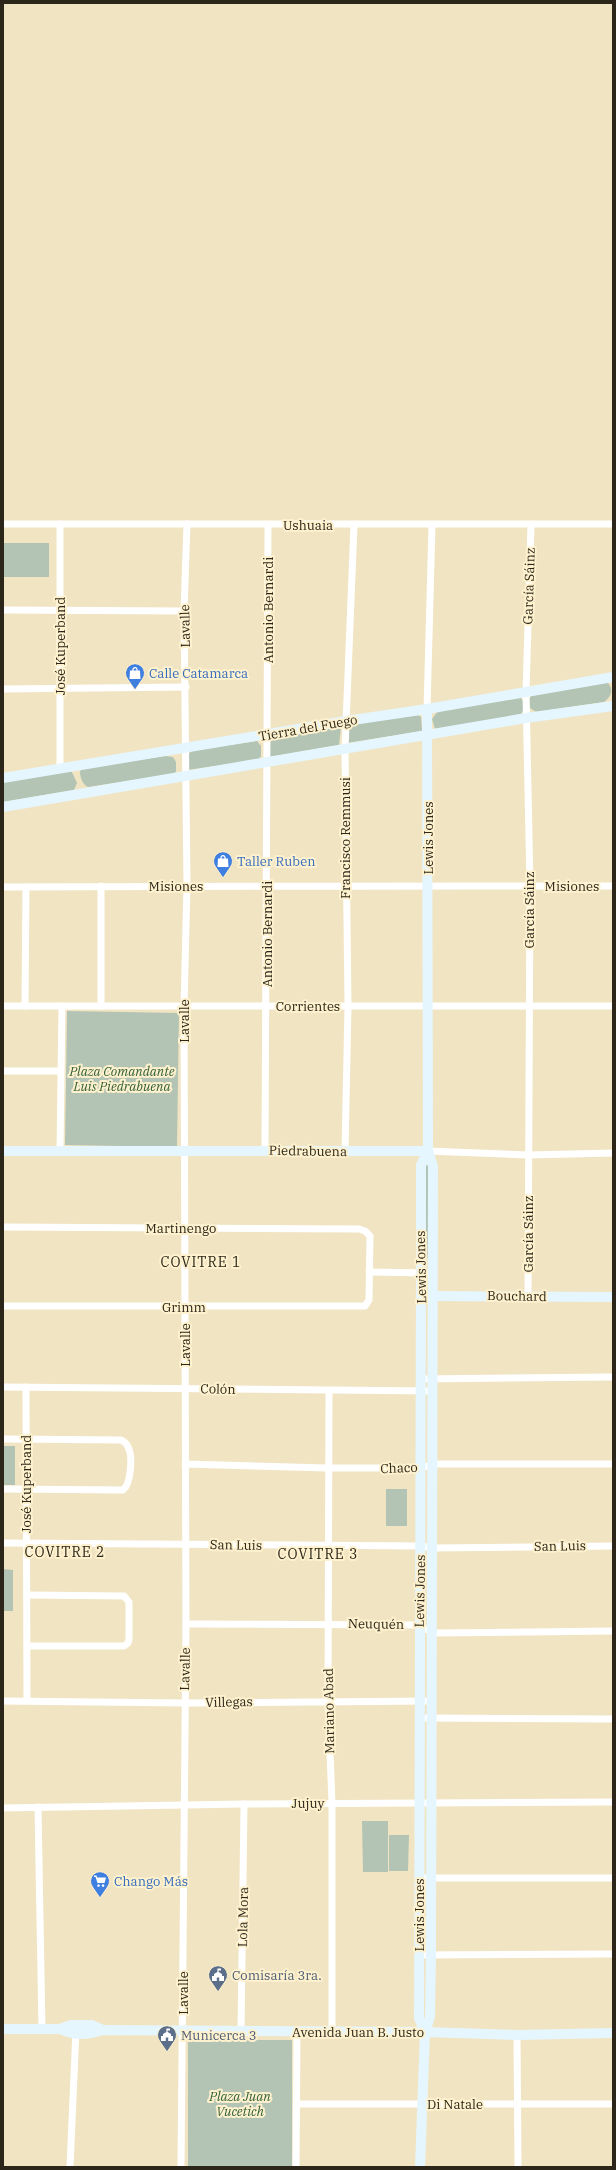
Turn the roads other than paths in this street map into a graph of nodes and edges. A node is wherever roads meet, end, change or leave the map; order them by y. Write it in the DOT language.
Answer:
graph roads {
  1 [pos="3,524"];
  2 [pos="60,524"];
  3 [pos="187,524"];
  4 [pos="613,524"];
  5 [pos="268,525"];
  6 [pos="354,525"];
  7 [pos="432,525"];
  8 [pos="531,525"];
  9 [pos="3,610"];
  10 [pos="60,610"];
  11 [pos="184,611"];
  12 [pos="613,677"];
  13 [pos="186,687"];
  14 [pos="60,688"];
  15 [pos="3,689"];
  16 [pos="526,693"];
  17 [pos="613,706"];
  18 [pos="427,710"];
  19 [pos="526,718"];
  20 [pos="346,721"];
  21 [pos="268,735"];
  22 [pos="428,736"];
  23 [pos="184,748"];
  24 [pos="345,749"];
  25 [pos="267,763"];
  26 [pos="60,769"];
  27 [pos="186,776"];
  28 [pos="3,778"];
  29 [pos="3,807"];
  30 [pos="186,885"];
  31 [pos="101,886"];
  32 [pos="267,886"];
  33 [pos="530,886"];
  34 [pos="613,886"];
  35 [pos="3,887"];
  36 [pos="26,887"];
  37 [pos="346,887"];
  38 [pos="428,887"];
  39 [pos="428,1005"];
  40 [pos="3,1006"];
  41 [pos="24,1006"];
  42 [pos="62,1006"];
  43 [pos="101,1006"];
  44 [pos="267,1006"];
  45 [pos="348,1006"];
  46 [pos="530,1006"];
  47 [pos="613,1006"];
  48 [pos="184,1007"];
  49 [pos="3,1071"];
  50 [pos="60,1071"];
  51 [pos="3,1151"];
  52 [pos="60,1151"];
  53 [pos="184,1151"];
  54 [pos="265,1151"];
  55 [pos="428,1151"];
  56 [pos="345,1152"];
  57 [pos="613,1154"];
  58 [pos="528,1155"];
  59 [pos="3,1227"];
  60 [pos="184,1228"];
  61 [pos="369,1272"];
  62 [pos="421,1273"];
  63 [pos="433,1273"];
  64 [pos="433,1295"];
  65 [pos="422,1296"];
  66 [pos="528,1296"];
  67 [pos="613,1297"];
  68 [pos="3,1306"];
  69 [pos="185,1307"];
  70 [pos="613,1377"];
  71 [pos="433,1378"];
  72 [pos="421,1379"];
  73 [pos="3,1387"];
  74 [pos="26,1387"];
  75 [pos="185,1389"];
  76 [pos="329,1391"];
  77 [pos="433,1391"];
  78 [pos="421,1392"];
  79 [pos="3,1439"];
  80 [pos="26,1439"];
  81 [pos="185,1464"];
  82 [pos="433,1464"];
  83 [pos="613,1464"];
  84 [pos="327,1468"];
  85 [pos="421,1468"];
  86 [pos="26,1488"];
  87 [pos="3,1489"];
  88 [pos="3,1543"];
  89 [pos="27,1543"];
  90 [pos="186,1545"];
  91 [pos="328,1546"];
  92 [pos="421,1546"];
  93 [pos="613,1546"];
  94 [pos="432,1548"];
  95 [pos="28,1596"];
  96 [pos="186,1624"];
  97 [pos="328,1624"];
  98 [pos="419,1625"];
  99 [pos="613,1631"];
  100 [pos="433,1633"];
  101 [pos="28,1646"];
  102 [pos="432,1700"];
  103 [pos="3,1701"];
  104 [pos="328,1701"];
  105 [pos="420,1701"];
  106 [pos="27,1702"];
  107 [pos="185,1703"];
  108 [pos="420,1718"];
  109 [pos="431,1718"];
  110 [pos="613,1719"];
  111 [pos="613,1802"];
  112 [pos="332,1803"];
  113 [pos="420,1803"];
  114 [pos="432,1803"];
  115 [pos="183,1804"];
  116 [pos="244,1804"];
  117 [pos="38,1807"];
  118 [pos="3,1808"];
  119 [pos="419,1878"];
  120 [pos="431,1878"];
  121 [pos="613,1878"];
  122 [pos="431,1954"];
  123 [pos="613,1954"];
  124 [pos="419,1955"];
  125 [pos="3,2029"];
  126 [pos="42,2030"];
  127 [pos="76,2030"];
  128 [pos="183,2031"];
  129 [pos="241,2031"];
  130 [pos="297,2032"];
  131 [pos="332,2032"];
  132 [pos="425,2032"];
  133 [pos="613,2033"];
  134 [pos="517,2035"];
  135 [pos="519,2103"];
  136 [pos="297,2104"];
  137 [pos="423,2104"];
  138 [pos="613,2104"];
  139 [pos="70,2167"];
  140 [pos="181,2167"];
  141 [pos="296,2167"];
  142 [pos="420,2167"];
  143 [pos="518,2167"];
  1 -- 2 [label="street, Ushuaia"];
  2 -- 3 [label="street, Ushuaia"];
  2 -- 10 [label="street, José Kuperband"];
  3 -- 5 [label="street, Ushuaia"];
  3 -- 11 [label="street, Lavalle"];
  4 -- 8 [label="street, Ushuaia"];
  5 -- 6 [label="street, Ushuaia"];
  5 -- 21 [label="street, Antonio Bernardi"];
  6 -- 7 [label="street, Ushuaia"];
  6 -- 20 [label="street, Francisco Remmusi"];
  7 -- 8 [label="street, Ushuaia"];
  7 -- 18 [label="street, Lewis Jones"];
  8 -- 16 [label="street, García Sáinz"];
  9 -- 10 [label="street"];
  10 -- 11 [label="street"];
  10 -- 14 [label="street, José Kuperband"];
  11 -- 13 [label="street, Lavalle"];
  12 -- 16 [label="main road, Tierra del Fuego"];
  13 -- 14 [label="street"];
  13 -- 23 [label="street, Lavalle"];
  14 -- 15 [label="street"];
  14 -- 26 [label="street, José Kuperband"];
  16 -- 18 [label="main road, Tierra del Fuego"];
  16 -- 19 [label="street, García Sáinz"];
  17 -- 19 [label="main road, Tierra del Fuego"];
  18 -- 20 [label="main road, Tierra del Fuego"];
  18 -- 22 [label="main road, Lewis Jones"];
  19 -- 22 [label="main road, Tierra del Fuego"];
  19 -- 33 [label="street, García Sáinz"];
  20 -- 21 [label="main road, Tierra del Fuego"];
  20 -- 24 [label="street, Francisco Remmusi"];
  21 -- 23 [label="main road, Tierra del Fuego"];
  21 -- 25 [label="street, Antonio Bernardi"];
  22 -- 24 [label="main road, Tierra del Fuego"];
  22 -- 38 [label="main road, Lewis Jones"];
  23 -- 26 [label="main road, Tierra del Fuego"];
  23 -- 27 [label="street, Lavalle"];
  24 -- 25 [label="main road, Tierra del Fuego"];
  24 -- 37 [label="street, Francisco Remmusi"];
  25 -- 27 [label="main road, Tierra del Fuego"];
  25 -- 32 [label="street, Antonio Bernardi"];
  26 -- 28 [label="main road, Tierra del Fuego"];
  27 -- 29 [label="main road, Tierra del Fuego"];
  27 -- 30 [label="street, Lavalle"];
  30 -- 31 [label="street, Misiones"];
  30 -- 32 [label="street, Misiones"];
  30 -- 48 [label="street, Lavalle"];
  31 -- 36 [label="street, Misiones"];
  31 -- 43 [label="street"];
  32 -- 37 [label="street, Misiones"];
  32 -- 44 [label="street, Antonio Bernardi"];
  33 -- 34 [label="street, Misiones"];
  33 -- 38 [label="street, Misiones"];
  33 -- 46 [label="street, García Sáinz"];
  35 -- 36 [label="street, Misiones"];
  36 -- 41 [label="street"];
  37 -- 38 [label="street, Misiones"];
  37 -- 45 [label="street, Francisco Remmusi"];
  38 -- 39 [label="main road, Lewis Jones"];
  39 -- 45 [label="street, Corrientes"];
  39 -- 46 [label="street, Corrientes"];
  39 -- 55 [label="main road, Lewis Jones"];
  40 -- 41 [label="street, Corrientes"];
  41 -- 42 [label="street, Corrientes"];
  42 -- 43 [label="street, Corrientes"];
  42 -- 50 [label="street"];
  43 -- 48 [label="street, Corrientes"];
  44 -- 45 [label="street, Corrientes"];
  44 -- 48 [label="street, Corrientes"];
  44 -- 54 [label="street, Antonio Bernardi"];
  45 -- 56 [label="street, Francisco Remmusi"];
  46 -- 47 [label="street, Corrientes"];
  46 -- 58 [label="street, García Sáinz"];
  48 -- 53 [label="street, Lavalle"];
  49 -- 50 [label="street"];
  50 -- 52 [label="street"];
  51 -- 52 [label="main road, Piedrabuena"];
  52 -- 53 [label="main road, Piedrabuena"];
  53 -- 54 [label="main road, Piedrabuena"];
  53 -- 60 [label="street, Lavalle"];
  54 -- 56 [label="main road, Piedrabuena"];
  55 -- 56 [label="main road, Piedrabuena"];
  55 -- 58 [label="street, Piedrabuena"];
  55 -- 62 [label="main road, Lewis Jones"];
  55 -- 63 [label="main road, Lewis Jones"];
  57 -- 58 [label="street, Piedrabuena"];
  58 -- 66 [label="street, García Sáinz"];
  59 -- 60 [label="street, Martinengo"];
  60 -- 61 [label="street, Martinengo"];
  60 -- 69 [label="street, Lavalle"];
  61 -- 62 [label="street"];
  61 -- 69 [label="street, Grimm"];
  62 -- 63 [label="street"];
  62 -- 65 [label="main road, Lewis Jones"];
  63 -- 64 [label="main road, Lewis Jones"];
  64 -- 65 [label="main road, Bouchard"];
  64 -- 66 [label="main road, Bouchard"];
  64 -- 71 [label="main road, Lewis Jones"];
  65 -- 72 [label="main road, Lewis Jones"];
  66 -- 67 [label="main road, Bouchard"];
  68 -- 69 [label="street, Grimm"];
  69 -- 75 [label="street, Lavalle"];
  70 -- 71 [label="street"];
  71 -- 72 [label="street"];
  71 -- 77 [label="main road, Lewis Jones"];
  72 -- 78 [label="main road, Lewis Jones"];
  73 -- 74 [label="street, Colón"];
  74 -- 75 [label="street, Colón"];
  74 -- 80 [label="street, José Kuperband"];
  75 -- 76 [label="street, Colón"];
  75 -- 81 [label="street, Lavalle"];
  76 -- 78 [label="street, Colón"];
  76 -- 84 [label="street, Mariano Abad"];
  77 -- 78 [label="street, Colón"];
  77 -- 82 [label="main road, Lewis Jones"];
  78 -- 85 [label="main road, Lewis Jones"];
  79 -- 80 [label="street"];
  80 -- 86 [label="street, José Kuperband"];
  80 -- 86 [label="street"];
  81 -- 84 [label="street, Chaco"];
  81 -- 90 [label="street, Lavalle"];
  82 -- 83 [label="street, Chaco"];
  82 -- 85 [label="street, Chaco"];
  82 -- 94 [label="main road, Lewis Jones"];
  84 -- 85 [label="street, Chaco"];
  84 -- 91 [label="street, Mariano Abad"];
  85 -- 92 [label="main road, Lewis Jones"];
  86 -- 87 [label="street"];
  86 -- 89 [label="street, José Kuperband"];
  88 -- 89 [label="street, San Luis"];
  89 -- 90 [label="street, San Luis"];
  89 -- 95 [label="street, José Kuperband"];
  90 -- 91 [label="street, San Luis"];
  90 -- 96 [label="street, Lavalle"];
  91 -- 92 [label="street, San Luis"];
  91 -- 97 [label="street, Mariano Abad"];
  92 -- 94 [label="street, San Luis"];
  92 -- 98 [label="main road, Lewis Jones"];
  93 -- 94 [label="street, San Luis"];
  94 -- 100 [label="main road, Lewis Jones"];
  95 -- 101 [label="street, José Kuperband"];
  95 -- 101 [label="street"];
  96 -- 97 [label="street, Neuquén"];
  96 -- 107 [label="street, Lavalle"];
  97 -- 98 [label="street, Neuquén"];
  97 -- 104 [label="street, Mariano Abad"];
  98 -- 100 [label="street, Neuquén"];
  98 -- 105 [label="main road, Lewis Jones"];
  99 -- 100 [label="street"];
  100 -- 102 [label="main road, Lewis Jones"];
  101 -- 106 [label="street, José Kuperband"];
  102 -- 105 [label="street, Villegas"];
  102 -- 109 [label="main road, Lewis Jones"];
  103 -- 106 [label="street, Villegas"];
  104 -- 105 [label="street, Villegas"];
  104 -- 107 [label="street, Villegas"];
  104 -- 112 [label="street, Mariano Abad"];
  105 -- 108 [label="main road, Lewis Jones"];
  106 -- 107 [label="street, Villegas"];
  107 -- 115 [label="street, Lavalle"];
  108 -- 109 [label="street"];
  108 -- 113 [label="main road, Lewis Jones"];
  109 -- 110 [label="street"];
  109 -- 114 [label="main road, Lewis Jones"];
  111 -- 114 [label="street, Jujuy"];
  112 -- 113 [label="street, Jujuy"];
  112 -- 116 [label="street, Jujuy"];
  112 -- 131 [label="street, Mariano Abad"];
  113 -- 114 [label="street, Jujuy"];
  113 -- 119 [label="main road, Lewis Jones"];
  114 -- 120 [label="main road, Lewis Jones"];
  115 -- 116 [label="street, Jujuy"];
  115 -- 117 [label="street, Jujuy"];
  115 -- 128 [label="street, Lavalle"];
  116 -- 129 [label="street, Lola Mora"];
  117 -- 118 [label="street, Jujuy"];
  117 -- 126 [label="street"];
  119 -- 120 [label="street"];
  119 -- 124 [label="main road, Lewis Jones"];
  120 -- 121 [label="street"];
  120 -- 122 [label="main road, Lewis Jones"];
  122 -- 123 [label="street"];
  122 -- 124 [label="street"];
  122 -- 132 [label="main road, Lewis Jones"];
  124 -- 132 [label="main road, Lewis Jones"];
  125 -- 126 [label="main road, Avenida Juan B. Justo"];
  126 -- 127 [label="main road, Avenida Juan B. Justo"];
  127 -- 128 [label="main road, Avenida Juan B. Justo"];
  127 -- 139 [label="street"];
  128 -- 129 [label="main road, Avenida Juan B. Justo"];
  128 -- 140 [label="street, Lavalle"];
  129 -- 130 [label="main road, Avenida Juan B. Justo"];
  130 -- 131 [label="main road, Avenida Juan B. Justo"];
  130 -- 136 [label="street"];
  131 -- 132 [label="main road, Avenida Juan B. Justo"];
  132 -- 134 [label="main road, Avenida Juan B. Justo"];
  132 -- 137 [label="main road, Lewis Jones"];
  133 -- 134 [label="main road, Avenida Juan B. Justo"];
  134 -- 135 [label="street"];
  135 -- 137 [label="street, Di Natale"];
  135 -- 138 [label="street, Di Natale"];
  135 -- 143 [label="street"];
  136 -- 137 [label="street, Di Natale"];
  136 -- 141 [label="street"];
  137 -- 142 [label="main road, Lewis Jones"];
}
